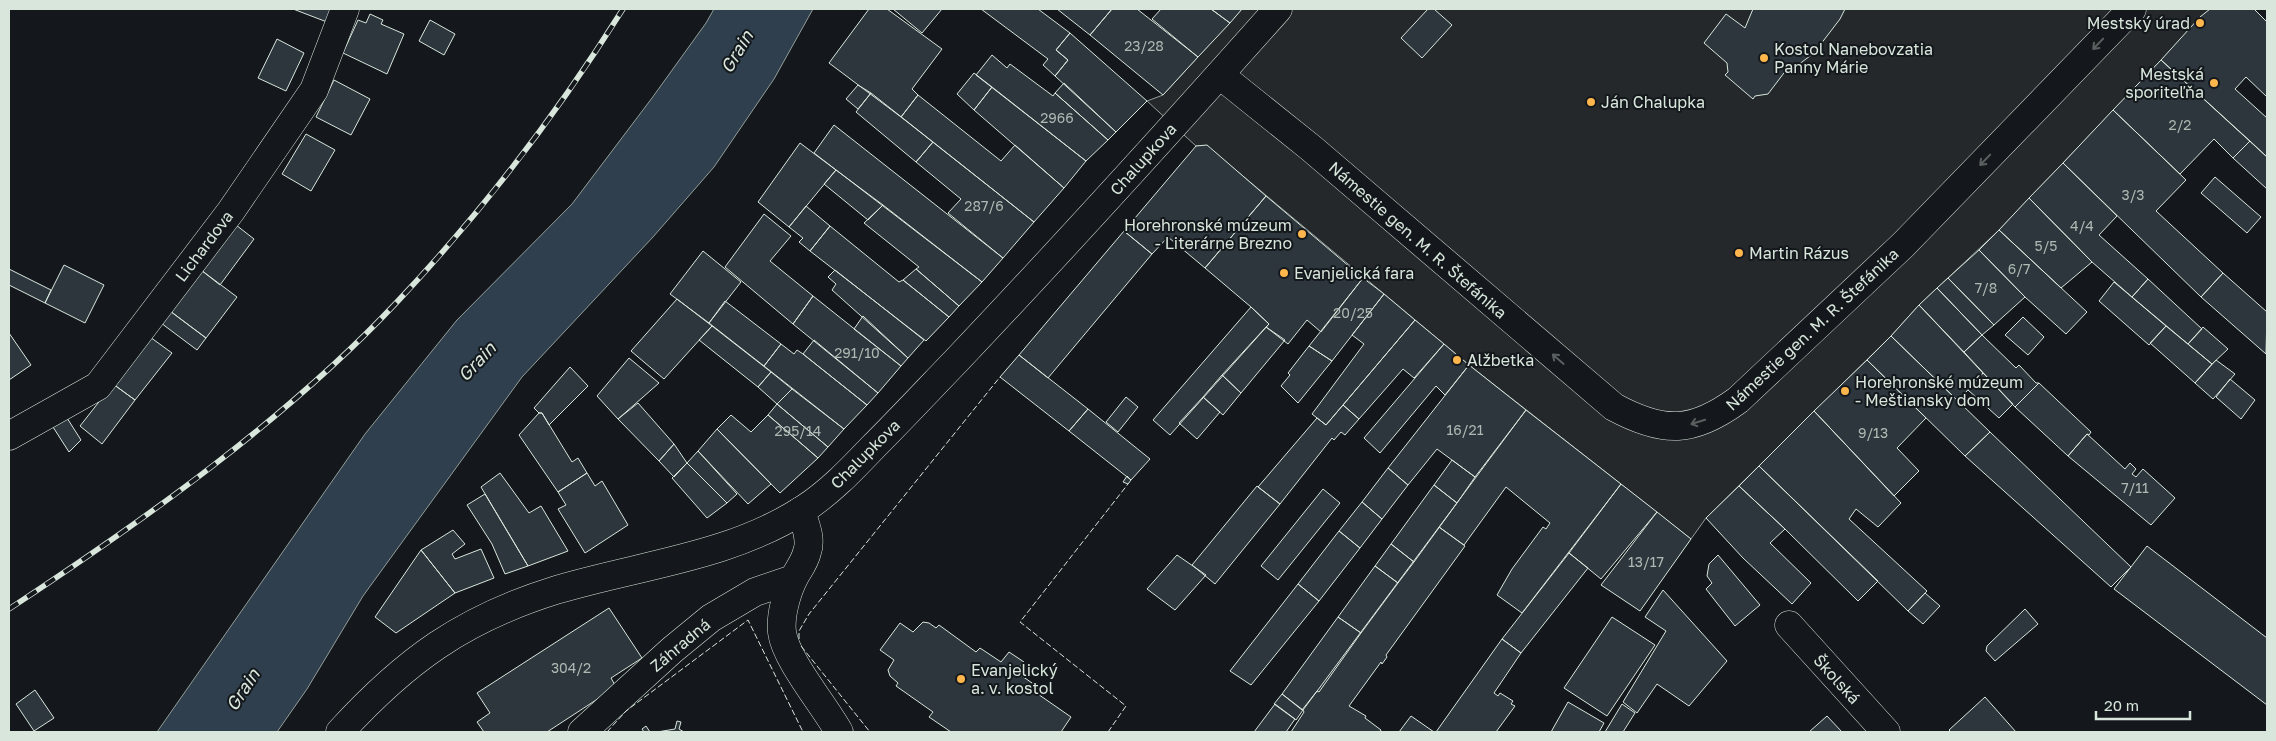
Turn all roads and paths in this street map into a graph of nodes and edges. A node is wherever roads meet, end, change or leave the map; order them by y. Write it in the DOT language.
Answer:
graph roads {
  1 [pos="344,9"];
  2 [pos="1278,9"];
  3 [pos="2132,9"];
  4 [pos="1220,75"];
  5 [pos="9,436"];
  6 [pos="801,511"];
  7 [pos="793,579"];
  8 [pos="1788,625"];
  9 [pos="340,732"];
  10 [pos="582,732"];
  11 [pos="839,732"];
  12 [pos="1886,732"];
  1 -- 5 [label="street, Lichardova"];
  2 -- 4 [label="street, Chalupkova"];
  3 -- 4 [label="street, Námestie gen. M. R. Štefánika, one-way"];
  4 -- 6 [label="street, Chalupkova"];
  6 -- 7 [label="street"];
  6 -- 9 [label="street, Chalupkova"];
  7 -- 10 [label="street, Záhradná"];
  7 -- 11 [label="street"];
  8 -- 12 [label="street, Školská"];
}
